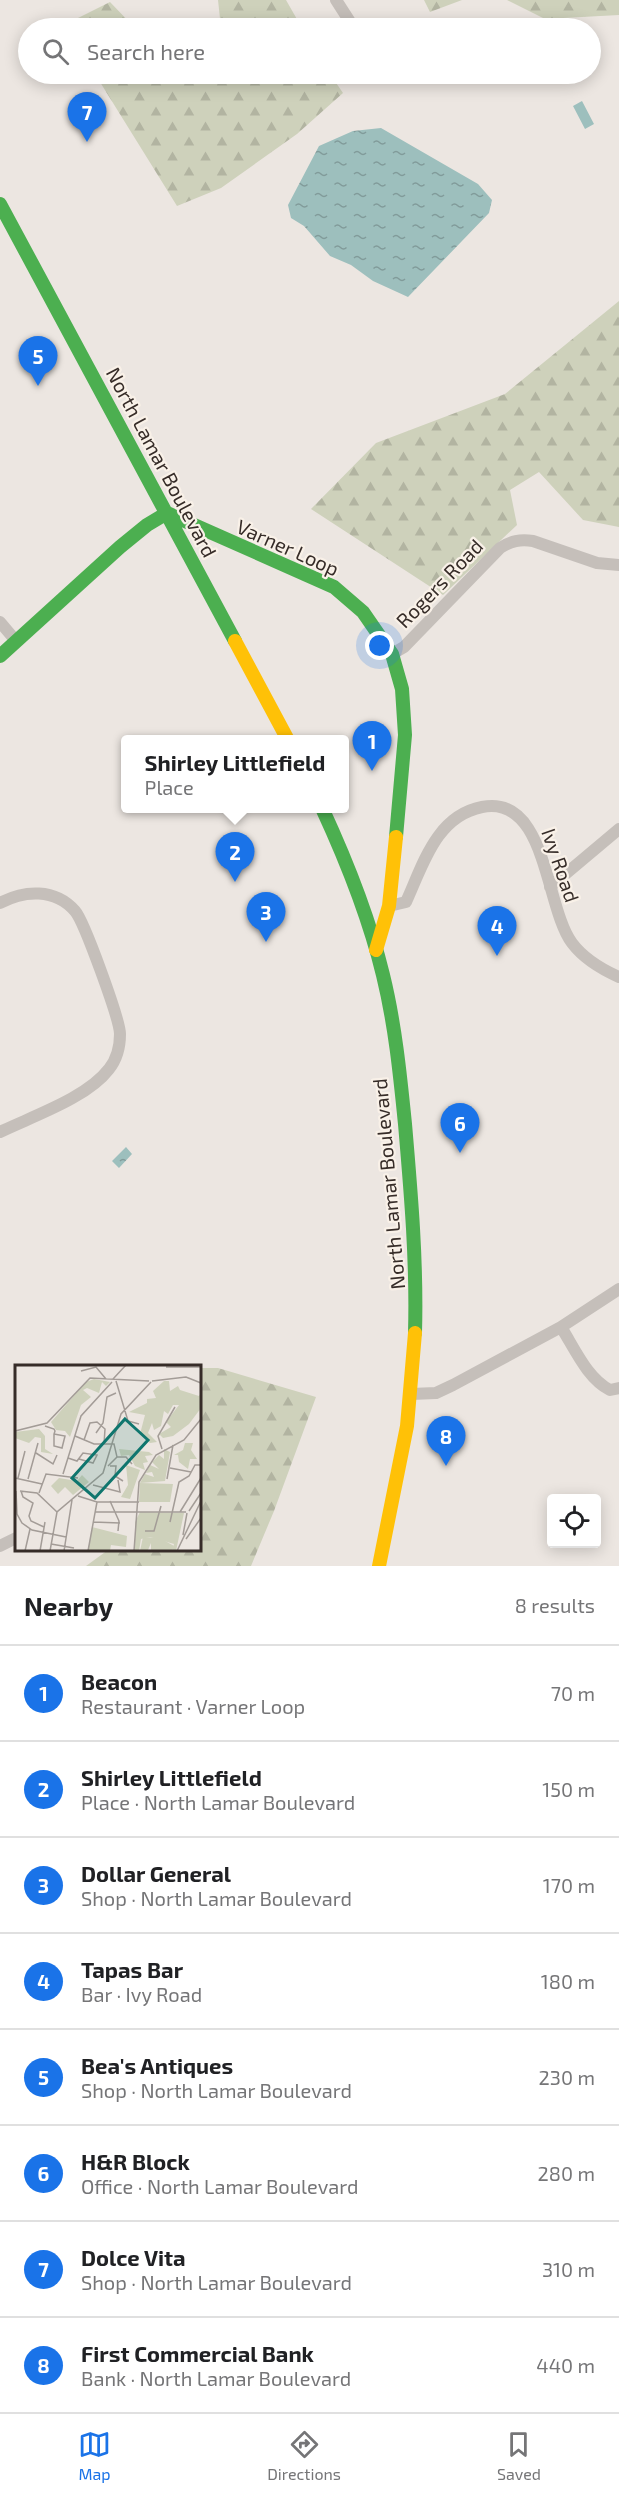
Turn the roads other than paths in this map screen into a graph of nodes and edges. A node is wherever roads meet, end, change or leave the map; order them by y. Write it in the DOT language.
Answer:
graph roads {
  1 [pos="336,0"];
  2 [pos="348,18"];
  3 [pos="0,204"];
  4 [pos="167,513"];
  5 [pos="619,565"];
  6 [pos="0,622"];
  7 [pos="16,640"];
  8 [pos="392,654"];
  9 [pos="0,656"];
  10 [pos="285,735"];
  11 [pos="324,813"];
  12 [pos="619,829"];
  13 [pos="550,887"];
  14 [pos="0,903"];
  15 [pos="389,906"];
  16 [pos="376,950"];
  17 [pos="619,977"];
  18 [pos="0,1132"];
  19 [pos="619,1289"];
  20 [pos="561,1327"];
  21 [pos="619,1388"];
  22 [pos="411,1394"];
  23 [pos="15,1538"];
  24 [pos="0,1546"];
  25 [pos="379,1566"];
  1 -- 2 [label="street"];
  3 -- 4 [label="street, North Lamar Boulevard"];
  4 -- 7 [label="street"];
  4 -- 8 [label="street, Varner Loop"];
  4 -- 10 [label="street, North Lamar Boulevard"];
  5 -- 8 [label="street, Rogers Road"];
  6 -- 7 [label="street"];
  7 -- 9 [label="street"];
  8 -- 15 [label="street, Varner Loop"];
  11 -- 16 [label="street, North Lamar Boulevard"];
  12 -- 13 [label="street"];
  13 -- 15 [label="street, Ivy Road"];
  13 -- 17 [label="street, Ivy Road"];
  14 -- 18 [label="street"];
  15 -- 16 [label="street, Varner Loop"];
  16 -- 22 [label="street, North Lamar Boulevard"];
  19 -- 20 [label="street"];
  20 -- 21 [label="street"];
  20 -- 22 [label="street"];
  22 -- 25 [label="street, North Lamar Boulevard"];
  23 -- 24 [label="street"];
}
